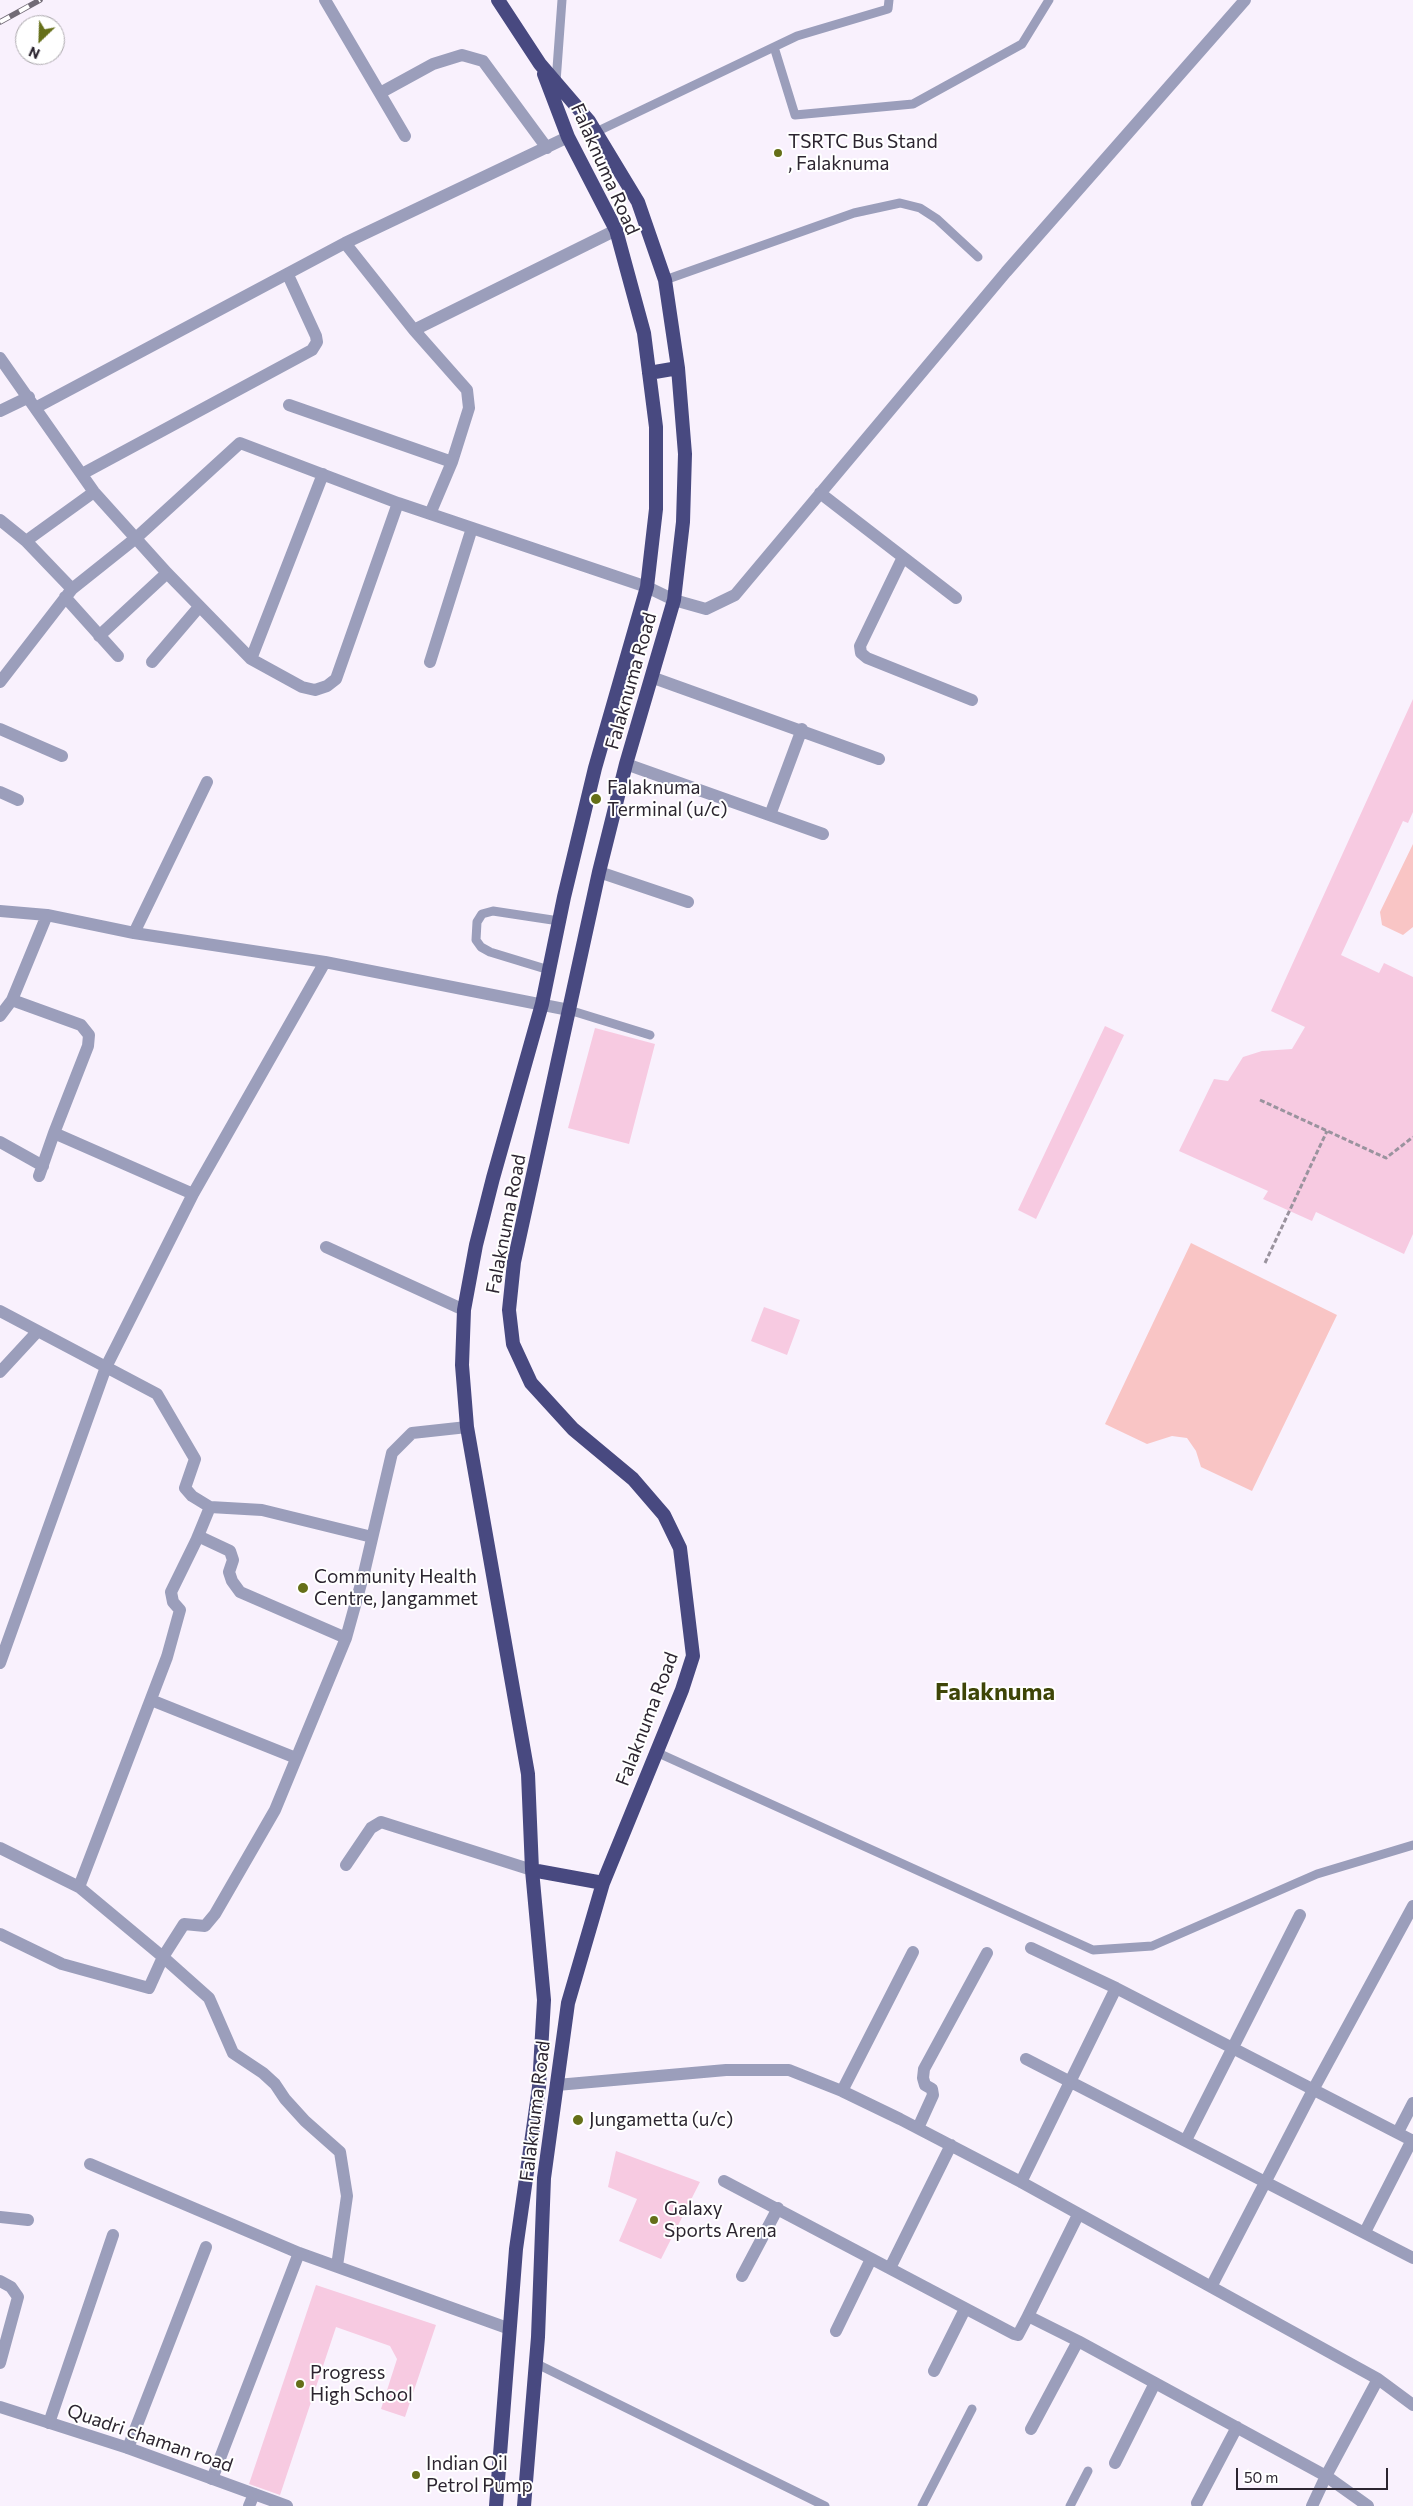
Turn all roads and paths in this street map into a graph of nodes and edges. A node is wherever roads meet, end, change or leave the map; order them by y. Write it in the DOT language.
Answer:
graph roads {
  1 [pos="325,0"];
  2 [pos="498,0"];
  3 [pos="562,0"];
  4 [pos="889,0"];
  5 [pos="1049,0"];
  6 [pos="1245,0"];
  7 [pos="774,47"];
  8 [pos="540,64"];
  9 [pos="556,82"];
  10 [pos="380,93"];
  11 [pos="596,132"];
  12 [pos="405,136"];
  13 [pos="568,137"];
  14 [pos="547,148"];
  15 [pos="616,230"];
  16 [pos="345,243"];
  17 [pos="978,257"];
  18 [pos="288,275"];
  19 [pos="665,280"];
  20 [pos="414,330"];
  21 [pos="0,358"];
  22 [pos="678,368"];
  23 [pos="649,373"];
  24 [pos="33,402"];
  25 [pos="289,405"];
  26 [pos="0,412"];
  27 [pos="452,462"];
  28 [pos="82,474"];
  29 [pos="323,474"];
  30 [pos="94,492"];
  31 [pos="820,493"];
  32 [pos="398,503"];
  33 [pos="430,514"];
  34 [pos="0,520"];
  35 [pos="472,528"];
  36 [pos="136,538"];
  37 [pos="26,541"];
  38 [pos="903,557"];
  39 [pos="168,573"];
  40 [pos="647,587"];
  41 [pos="68,593"];
  42 [pos="956,598"];
  43 [pos="674,600"];
  44 [pos="199,607"];
  45 [pos="99,636"];
  46 [pos="118,656"];
  47 [pos="251,659"];
  48 [pos="152,662"];
  49 [pos="430,662"];
  50 [pos="652,677"];
  51 [pos="0,682"];
  52 [pos="972,700"];
  53 [pos="0,729"];
  54 [pos="802,730"];
  55 [pos="62,756"];
  56 [pos="879,759"];
  57 [pos="626,764"];
  58 [pos="207,782"];
  59 [pos="0,792"];
  60 [pos="18,800"];
  61 [pos="770,815"];
  62 [pos="823,834"];
  63 [pos="599,872"];
  64 [pos="688,902"];
  65 [pos="0,911"];
  66 [pos="47,915"];
  67 [pos="559,922"];
  68 [pos="134,933"];
  69 [pos="325,962"];
  70 [pos="549,970"];
  71 [pos="12,1000"];
  72 [pos="542,1004"];
  73 [pos="569,1010"];
  74 [pos="0,1016"];
  75 [pos="650,1035"];
  76 [pos="1260,1100"];
  77 [pos="1327,1131"];
  78 [pos="54,1133"];
  79 [pos="1413,1137"];
  80 [pos="0,1142"];
  81 [pos="193,1194"];
  82 [pos="326,1247"];
  83 [pos="1265,1263"];
  84 [pos="464,1310"];
  85 [pos="0,1312"];
  86 [pos="37,1332"];
  87 [pos="106,1367"];
  88 [pos="0,1372"];
  89 [pos="467,1427"];
  90 [pos="210,1507"];
  91 [pos="198,1536"];
  92 [pos="372,1537"];
  93 [pos="346,1638"];
  94 [pos="0,1663"];
  95 [pos="151,1700"];
  96 [pos="656,1752"];
  97 [pos="296,1758"];
  98 [pos="1413,1845"];
  99 [pos="0,1848"];
  100 [pos="346,1865"];
  101 [pos="532,1870"];
  102 [pos="603,1883"];
  103 [pos="80,1887"];
  104 [pos="1413,1906"];
  105 [pos="1300,1915"];
  106 [pos="0,1934"];
  107 [pos="1031,1948"];
  108 [pos="913,1952"];
  109 [pos="987,1953"];
  110 [pos="163,1957"];
  111 [pos="1116,1988"];
  112 [pos="1231,2048"];
  113 [pos="1026,2058"];
  114 [pos="1070,2081"];
  115 [pos="557,2085"];
  116 [pos="1313,2090"];
  117 [pos="842,2091"];
  118 [pos="1413,2103"];
  119 [pos="918,2128"];
  120 [pos="1398,2132"];
  121 [pos="1186,2140"];
  122 [pos="1412,2141"];
  123 [pos="951,2145"];
  124 [pos="90,2164"];
  125 [pos="724,2181"];
  126 [pos="1021,2182"];
  127 [pos="1267,2182"];
  128 [pos="778,2208"];
  129 [pos="1078,2215"];
  130 [pos="0,2217"];
  131 [pos="28,2220"];
  132 [pos="1365,2232"];
  133 [pos="113,2235"];
  134 [pos="206,2247"];
  135 [pos="299,2253"];
  136 [pos="1413,2258"];
  137 [pos="871,2259"];
  138 [pos="337,2266"];
  139 [pos="890,2268"];
  140 [pos="742,2276"];
  141 [pos="0,2281"];
  142 [pos="1211,2287"];
  143 [pos="965,2309"];
  144 [pos="1028,2316"];
  145 [pos="510,2329"];
  146 [pos="836,2331"];
  147 [pos="1078,2340"];
  148 [pos="0,2363"];
  149 [pos="535,2363"];
  150 [pos="934,2371"];
  151 [pos="1378,2379"];
  152 [pos="1155,2383"];
  153 [pos="1413,2405"];
  154 [pos="0,2407"];
  155 [pos="972,2409"];
  156 [pos="49,2423"];
  157 [pos="1236,2427"];
  158 [pos="1031,2429"];
  159 [pos="128,2448"];
  160 [pos="1114,2463"];
  161 [pos="1088,2471"];
  162 [pos="1326,2476"];
  163 [pos="212,2479"];
  164 [pos="252,2500"];
  165 [pos="1197,2503"];
  166 [pos="288,2506"];
  167 [pos="496,2506"];
  168 [pos="524,2506"];
  169 [pos="825,2506"];
  170 [pos="922,2506"];
  171 [pos="1070,2506"];
  172 [pos="1312,2506"];
  173 [pos="1368,2506"];
  1 -- 10 [label="street"];
  2 -- 8 [label="highway, Falaknuma Road"];
  3 -- 9 [label="lane"];
  4 -- 7 [label="lane"];
  5 -- 7 [label="lane"];
  6 -- 31 [label="street"];
  7 -- 11 [label="lane"];
  8 -- 9 [label="highway, Falaknuma Road"];
  8 -- 13 [label="highway, Falaknuma Road"];
  9 -- 11 [label="highway, Falaknuma Road"];
  10 -- 12 [label="street"];
  10 -- 14 [label="street"];
  11 -- 19 [label="highway, Falaknuma Road"];
  13 -- 14 [label="street"];
  13 -- 15 [label="highway, Falaknuma Road"];
  14 -- 16 [label="street"];
  15 -- 20 [label="street"];
  15 -- 23 [label="highway, Falaknuma Road"];
  16 -- 18 [label="street"];
  16 -- 20 [label="street"];
  17 -- 19 [label="lane"];
  18 -- 24 [label="street"];
  18 -- 28 [label="street"];
  19 -- 22 [label="highway, Falaknuma Road"];
  20 -- 27 [label="street"];
  21 -- 24 [label="street"];
  22 -- 23 [label="highway"];
  22 -- 43 [label="highway, Falaknuma Road"];
  23 -- 40 [label="highway, Falaknuma Road"];
  24 -- 26 [label="street"];
  24 -- 28 [label="street"];
  25 -- 27 [label="street"];
  27 -- 33 [label="street"];
  28 -- 30 [label="street"];
  29 -- 32 [label="street"];
  29 -- 36 [label="street"];
  29 -- 47 [label="street"];
  30 -- 36 [label="street"];
  30 -- 37 [label="street"];
  31 -- 38 [label="street"];
  31 -- 43 [label="street"];
  32 -- 33 [label="street"];
  32 -- 47 [label="street"];
  33 -- 35 [label="street"];
  34 -- 37 [label="street"];
  35 -- 40 [label="street"];
  35 -- 49 [label="street"];
  36 -- 39 [label="street"];
  36 -- 41 [label="street"];
  37 -- 41 [label="street"];
  38 -- 42 [label="street"];
  38 -- 52 [label="street"];
  39 -- 44 [label="street"];
  39 -- 45 [label="street"];
  40 -- 43 [label="street"];
  40 -- 67 [label="highway, Falaknuma Road"];
  41 -- 45 [label="street"];
  41 -- 51 [label="street"];
  43 -- 50 [label="highway, Falaknuma Road"];
  44 -- 47 [label="street"];
  44 -- 48 [label="street"];
  45 -- 46 [label="street"];
  50 -- 54 [label="street"];
  50 -- 57 [label="highway, Falaknuma Road"];
  53 -- 55 [label="street"];
  54 -- 56 [label="street"];
  54 -- 61 [label="street"];
  57 -- 61 [label="street"];
  57 -- 63 [label="highway, Falaknuma Road"];
  58 -- 68 [label="street"];
  59 -- 60 [label="street"];
  61 -- 62 [label="street"];
  63 -- 64 [label="street"];
  63 -- 73 [label="highway, Falaknuma Road"];
  65 -- 66 [label="street"];
  66 -- 68 [label="street"];
  66 -- 71 [label="street"];
  67 -- 70 [label="highway, Falaknuma Road"];
  67 -- 70 [label="lane"];
  68 -- 69 [label="street"];
  69 -- 72 [label="street"];
  69 -- 81 [label="street"];
  70 -- 72 [label="highway, Falaknuma Road"];
  71 -- 74 [label="street"];
  71 -- 78 [label="street"];
  72 -- 73 [label="street"];
  72 -- 84 [label="highway, Falaknuma Road"];
  73 -- 75 [label="lane"];
  73 -- 96 [label="highway, Falaknuma Road"];
  76 -- 77 [label="path"];
  77 -- 79 [label="path"];
  77 -- 83 [label="path"];
  78 -- 80 [label="street"];
  78 -- 81 [label="street"];
  81 -- 87 [label="street"];
  82 -- 84 [label="street"];
  84 -- 89 [label="highway, Falaknuma Road"];
  85 -- 86 [label="street"];
  86 -- 87 [label="street"];
  86 -- 88 [label="street"];
  87 -- 90 [label="street"];
  87 -- 94 [label="street"];
  89 -- 92 [label="street"];
  89 -- 101 [label="highway, Falaknuma Road"];
  90 -- 91 [label="street"];
  90 -- 92 [label="street"];
  91 -- 93 [label="street"];
  91 -- 95 [label="street"];
  92 -- 93 [label="street"];
  93 -- 97 [label="street"];
  95 -- 97 [label="street"];
  95 -- 103 [label="street"];
  96 -- 98 [label="lane"];
  96 -- 102 [label="highway, Falaknuma Road"];
  97 -- 110 [label="street"];
  99 -- 103 [label="street"];
  100 -- 101 [label="street"];
  101 -- 102 [label="highway"];
  101 -- 145 [label="highway, Falaknuma Road"];
  102 -- 115 [label="highway, Falaknuma Road"];
  103 -- 110 [label="street"];
  104 -- 116 [label="street"];
  105 -- 112 [label="street"];
  106 -- 110 [label="street"];
  107 -- 111 [label="street"];
  108 -- 117 [label="street"];
  109 -- 119 [label="street"];
  110 -- 138 [label="street"];
  111 -- 112 [label="street"];
  111 -- 114 [label="street"];
  112 -- 116 [label="street"];
  112 -- 121 [label="street"];
  113 -- 114 [label="street"];
  114 -- 121 [label="street"];
  114 -- 126 [label="street"];
  115 -- 117 [label="street"];
  115 -- 149 [label="highway, Falaknuma Road"];
  116 -- 120 [label="street"];
  116 -- 127 [label="street"];
  117 -- 119 [label="street"];
  118 -- 120 [label="street"];
  119 -- 123 [label="street"];
  120 -- 122 [label="street"];
  121 -- 127 [label="street"];
  122 -- 132 [label="street"];
  123 -- 126 [label="street"];
  123 -- 139 [label="street"];
  124 -- 135 [label="street"];
  125 -- 128 [label="street"];
  126 -- 129 [label="street"];
  127 -- 132 [label="street"];
  127 -- 142 [label="street"];
  128 -- 137 [label="street"];
  128 -- 140 [label="street"];
  129 -- 142 [label="street"];
  129 -- 144 [label="street"];
  130 -- 131 [label="street"];
  132 -- 136 [label="street"];
  133 -- 156 [label="street"];
  134 -- 159 [label="street"];
  135 -- 138 [label="street"];
  135 -- 163 [label="street"];
  137 -- 139 [label="street"];
  137 -- 146 [label="street"];
  138 -- 145 [label="street"];
  139 -- 143 [label="street"];
  141 -- 148 [label="street"];
  142 -- 151 [label="street"];
  143 -- 144 [label="street"];
  143 -- 150 [label="street"];
  144 -- 147 [label="street"];
  145 -- 167 [label="highway, Falaknuma Road"];
  147 -- 152 [label="street"];
  147 -- 158 [label="street"];
  149 -- 168 [label="highway, Falaknuma Road"];
  149 -- 169 [label="lane"];
  151 -- 153 [label="street"];
  151 -- 162 [label="street"];
  152 -- 157 [label="street"];
  152 -- 160 [label="street"];
  154 -- 156 [label="street, Quadri chaman road"];
  155 -- 170 [label="lane"];
  156 -- 159 [label="street, Quadri chaman road"];
  157 -- 162 [label="street"];
  157 -- 165 [label="street"];
  159 -- 163 [label="street, Quadri chaman road"];
  161 -- 171 [label="lane"];
  162 -- 172 [label="street"];
  162 -- 173 [label="street"];
  163 -- 164 [label="street, Quadri chaman road"];
  164 -- 166 [label="street, Quadri chaman road"];
}
